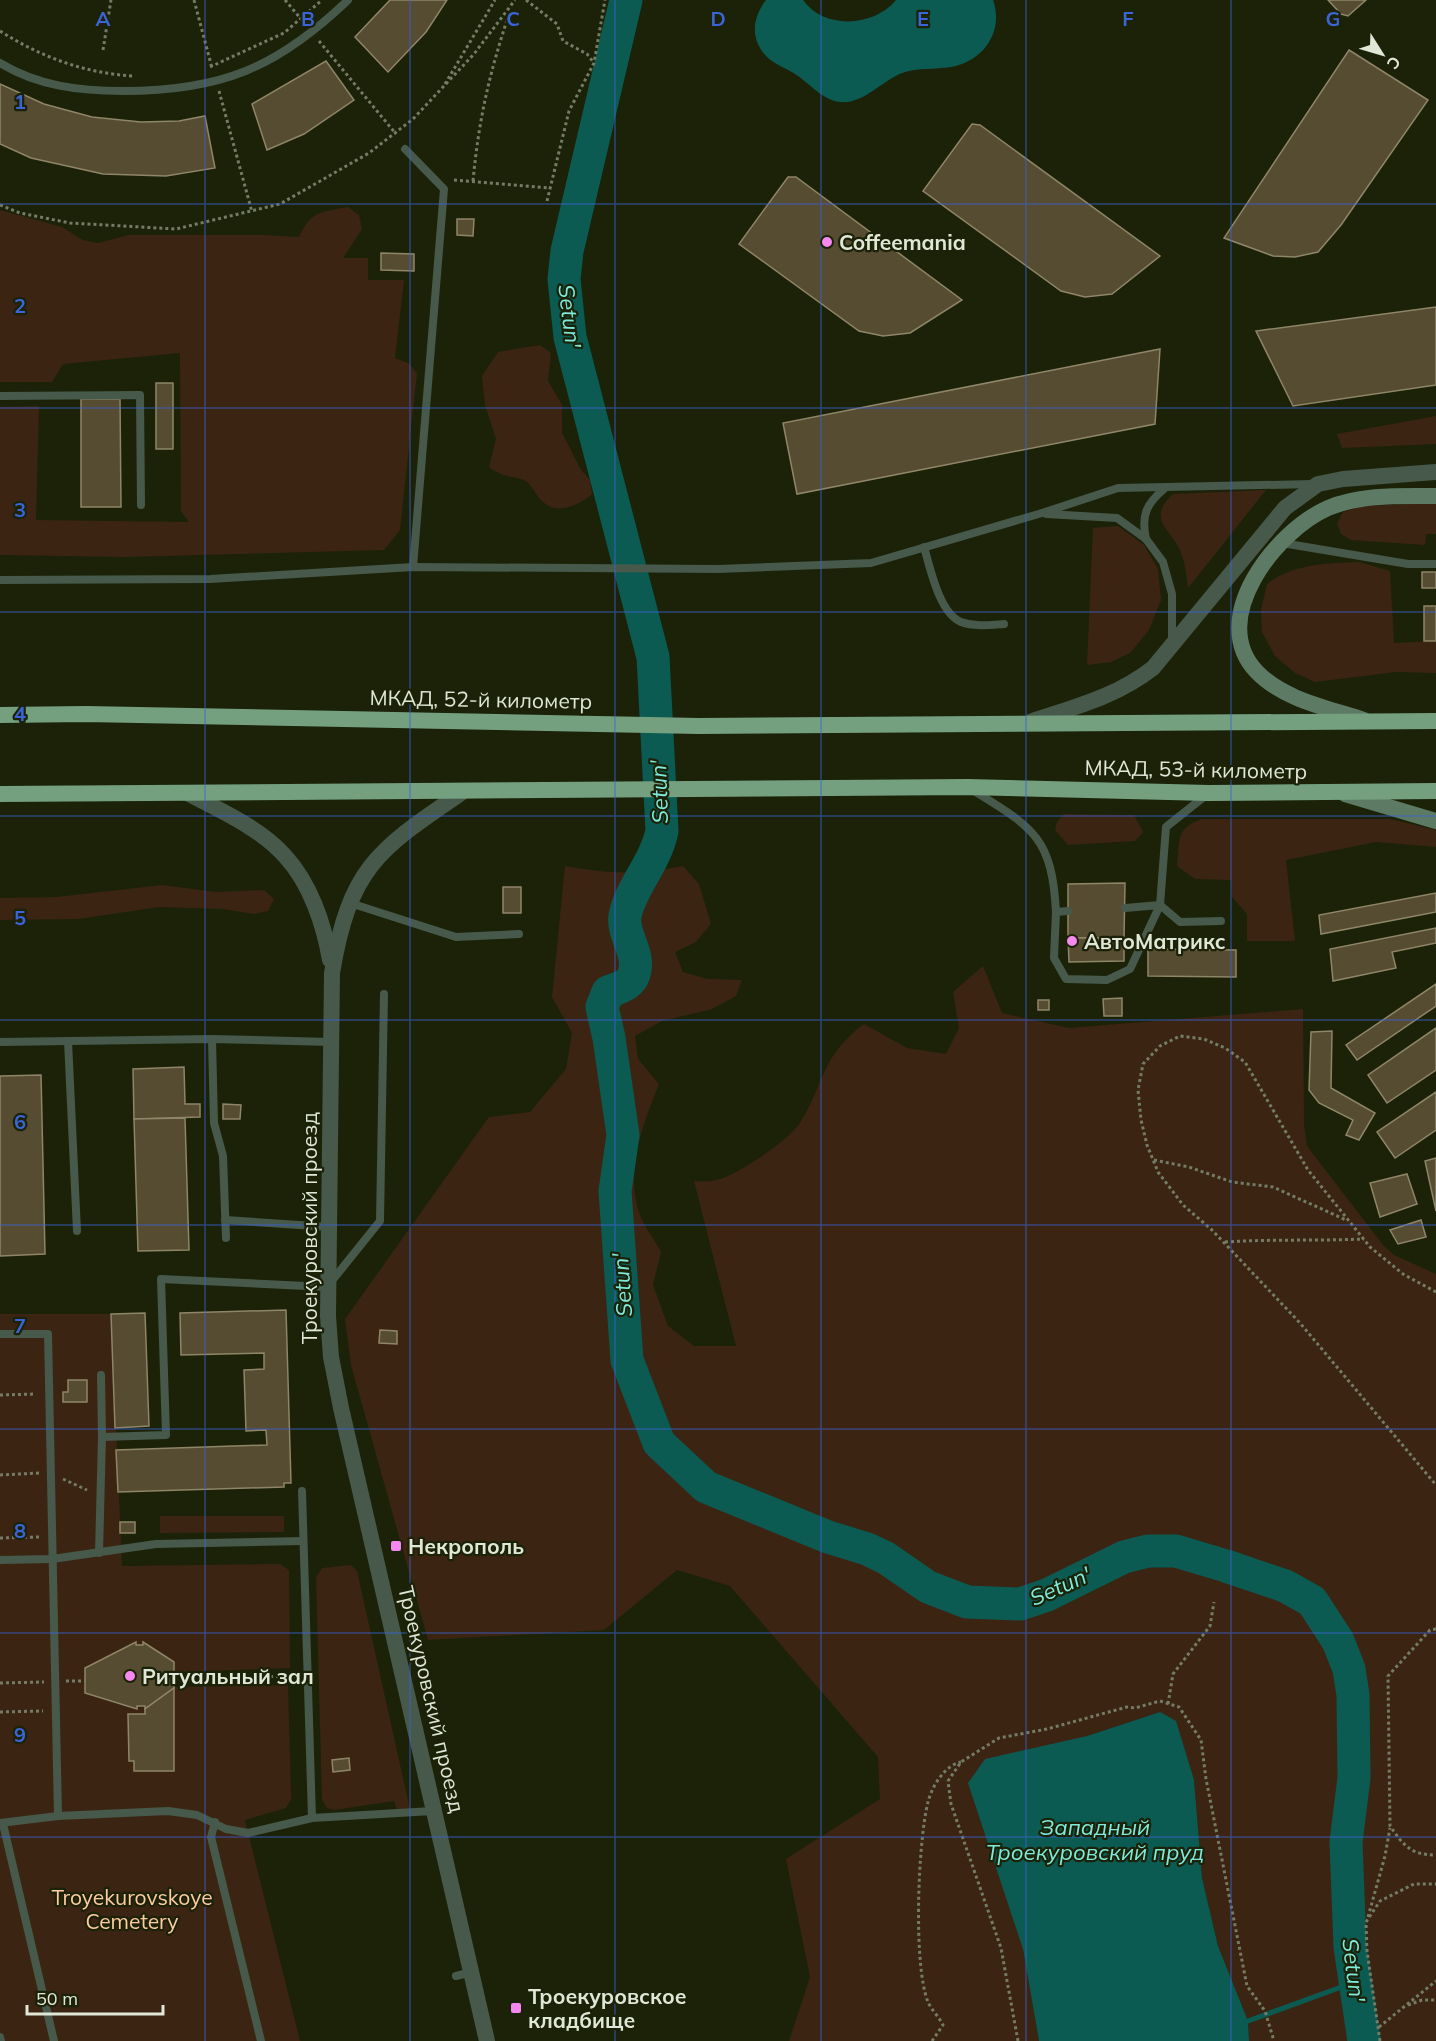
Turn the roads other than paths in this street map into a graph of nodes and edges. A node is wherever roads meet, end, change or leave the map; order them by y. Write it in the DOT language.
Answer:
graph roads {
  1 [pos="348,0"];
  2 [pos="0,63"];
  3 [pos="405,149"];
  4 [pos="0,396"];
  5 [pos="1436,472"];
  6 [pos="1318,484"];
  7 [pos="1164,489"];
  8 [pos="1436,496"];
  9 [pos="141,505"];
  10 [pos="1042,513"];
  11 [pos="1146,538"];
  12 [pos="1281,542"];
  13 [pos="924,547"];
  14 [pos="1436,564"];
  15 [pos="413,567"];
  16 [pos="0,580"];
  17 [pos="1004,624"];
  18 [pos="1172,645"];
  19 [pos="0,715"];
  20 [pos="1436,721"];
  21 [pos="1371,722"];
  22 [pos="961,723"];
  23 [pos="1022,724"];
  24 [pos="962,788"];
  25 [pos="464,791"];
  26 [pos="1436,791"];
  27 [pos="1209,793"];
  28 [pos="1341,793"];
  29 [pos="0,794"];
  30 [pos="189,794"];
  31 [pos="1436,821"];
  32 [pos="349,902"];
  33 [pos="1160,905"];
  34 [pos="1125,908"];
  35 [pos="1068,911"];
  36 [pos="1056,912"];
  37 [pos="1221,921"];
  38 [pos="519,934"];
  39 [pos="332,972"];
  40 [pos="384,994"];
  41 [pos="212,1039"];
  42 [pos="68,1041"];
  43 [pos="0,1042"];
  44 [pos="331,1042"];
  45 [pos="225,1220"];
  46 [pos="329,1227"];
  47 [pos="77,1231"];
  48 [pos="226,1238"];
  49 [pos="327,1287"];
  50 [pos="0,1334"];
  51 [pos="101,1375"];
  52 [pos="102,1437"];
  53 [pos="302,1491"];
  54 [pos="303,1541"];
  55 [pos="99,1553"];
  56 [pos="52,1559"];
  57 [pos="0,1560"];
  58 [pos="435,1810"];
  59 [pos="58,1816"];
  60 [pos="312,1818"];
  61 [pos="215,1822"];
  62 [pos="2,1823"];
  63 [pos="54,2041"];
  64 [pos="261,2041"];
  65 [pos="487,2041"];
  1 -- 2 [label="lane"];
  3 -- 15 [label="lane"];
  4 -- 9 [label="lane"];
  5 -- 6 [label="street"];
  6 -- 7 [label="lane"];
  6 -- 18 [label="street"];
  7 -- 10 [label="lane"];
  7 -- 11 [label="lane"];
  8 -- 12 [label="main road"];
  10 -- 11 [label="lane"];
  10 -- 13 [label="lane"];
  11 -- 18 [label="lane"];
  12 -- 14 [label="lane"];
  12 -- 21 [label="main road"];
  13 -- 15 [label="lane"];
  13 -- 17 [label="lane"];
  15 -- 16 [label="lane"];
  18 -- 23 [label="street"];
  19 -- 22 [label="highway, МКАД, 52-й километр"];
  20 -- 21 [label="highway, МКАД, 53-й километр"];
  21 -- 23 [label="highway, МКАД, 53-й километр"];
  22 -- 23 [label="highway, МКАД, 53-й километр"];
  24 -- 25 [label="highway"];
  24 -- 27 [label="highway, МКАД, 53-й километр"];
  24 -- 36 [label="lane"];
  25 -- 30 [label="highway"];
  25 -- 32 [label="street, Троекуровский проезд"];
  26 -- 28 [label="highway, МКАД, 53-й километр"];
  27 -- 28 [label="highway, МКАД, 53-й километр"];
  27 -- 33 [label="lane"];
  28 -- 31 [label="main road"];
  29 -- 30 [label="highway"];
  30 -- 39 [label="street, Троекуровский проезд"];
  32 -- 38 [label="lane"];
  32 -- 39 [label="street, Троекуровский проезд"];
  33 -- 34 [label="lane"];
  33 -- 36 [label="lane"];
  33 -- 37 [label="lane"];
  35 -- 36 [label="lane"];
  39 -- 44 [label="street, Троекуровский проезд"];
  40 -- 49 [label="lane"];
  41 -- 42 [label="lane"];
  41 -- 44 [label="lane"];
  41 -- 45 [label="lane"];
  42 -- 43 [label="lane"];
  42 -- 47 [label="lane"];
  44 -- 46 [label="street, Троекуровский проезд"];
  45 -- 46 [label="lane"];
  45 -- 48 [label="lane"];
  46 -- 49 [label="street, Троекуровский проезд"];
  49 -- 52 [label="lane"];
  49 -- 58 [label="street, Троекуровский проезд"];
  50 -- 56 [label="lane"];
  51 -- 52 [label="lane"];
  52 -- 55 [label="lane"];
  53 -- 54 [label="lane"];
  54 -- 55 [label="lane"];
  54 -- 60 [label="lane"];
  55 -- 56 [label="lane"];
  56 -- 57 [label="lane"];
  56 -- 59 [label="lane"];
  58 -- 60 [label="lane"];
  58 -- 65 [label="street, Троекуровский проезд"];
  59 -- 61 [label="lane"];
  59 -- 62 [label="lane"];
  60 -- 61 [label="lane"];
  61 -- 64 [label="lane"];
  62 -- 63 [label="lane"];
}
